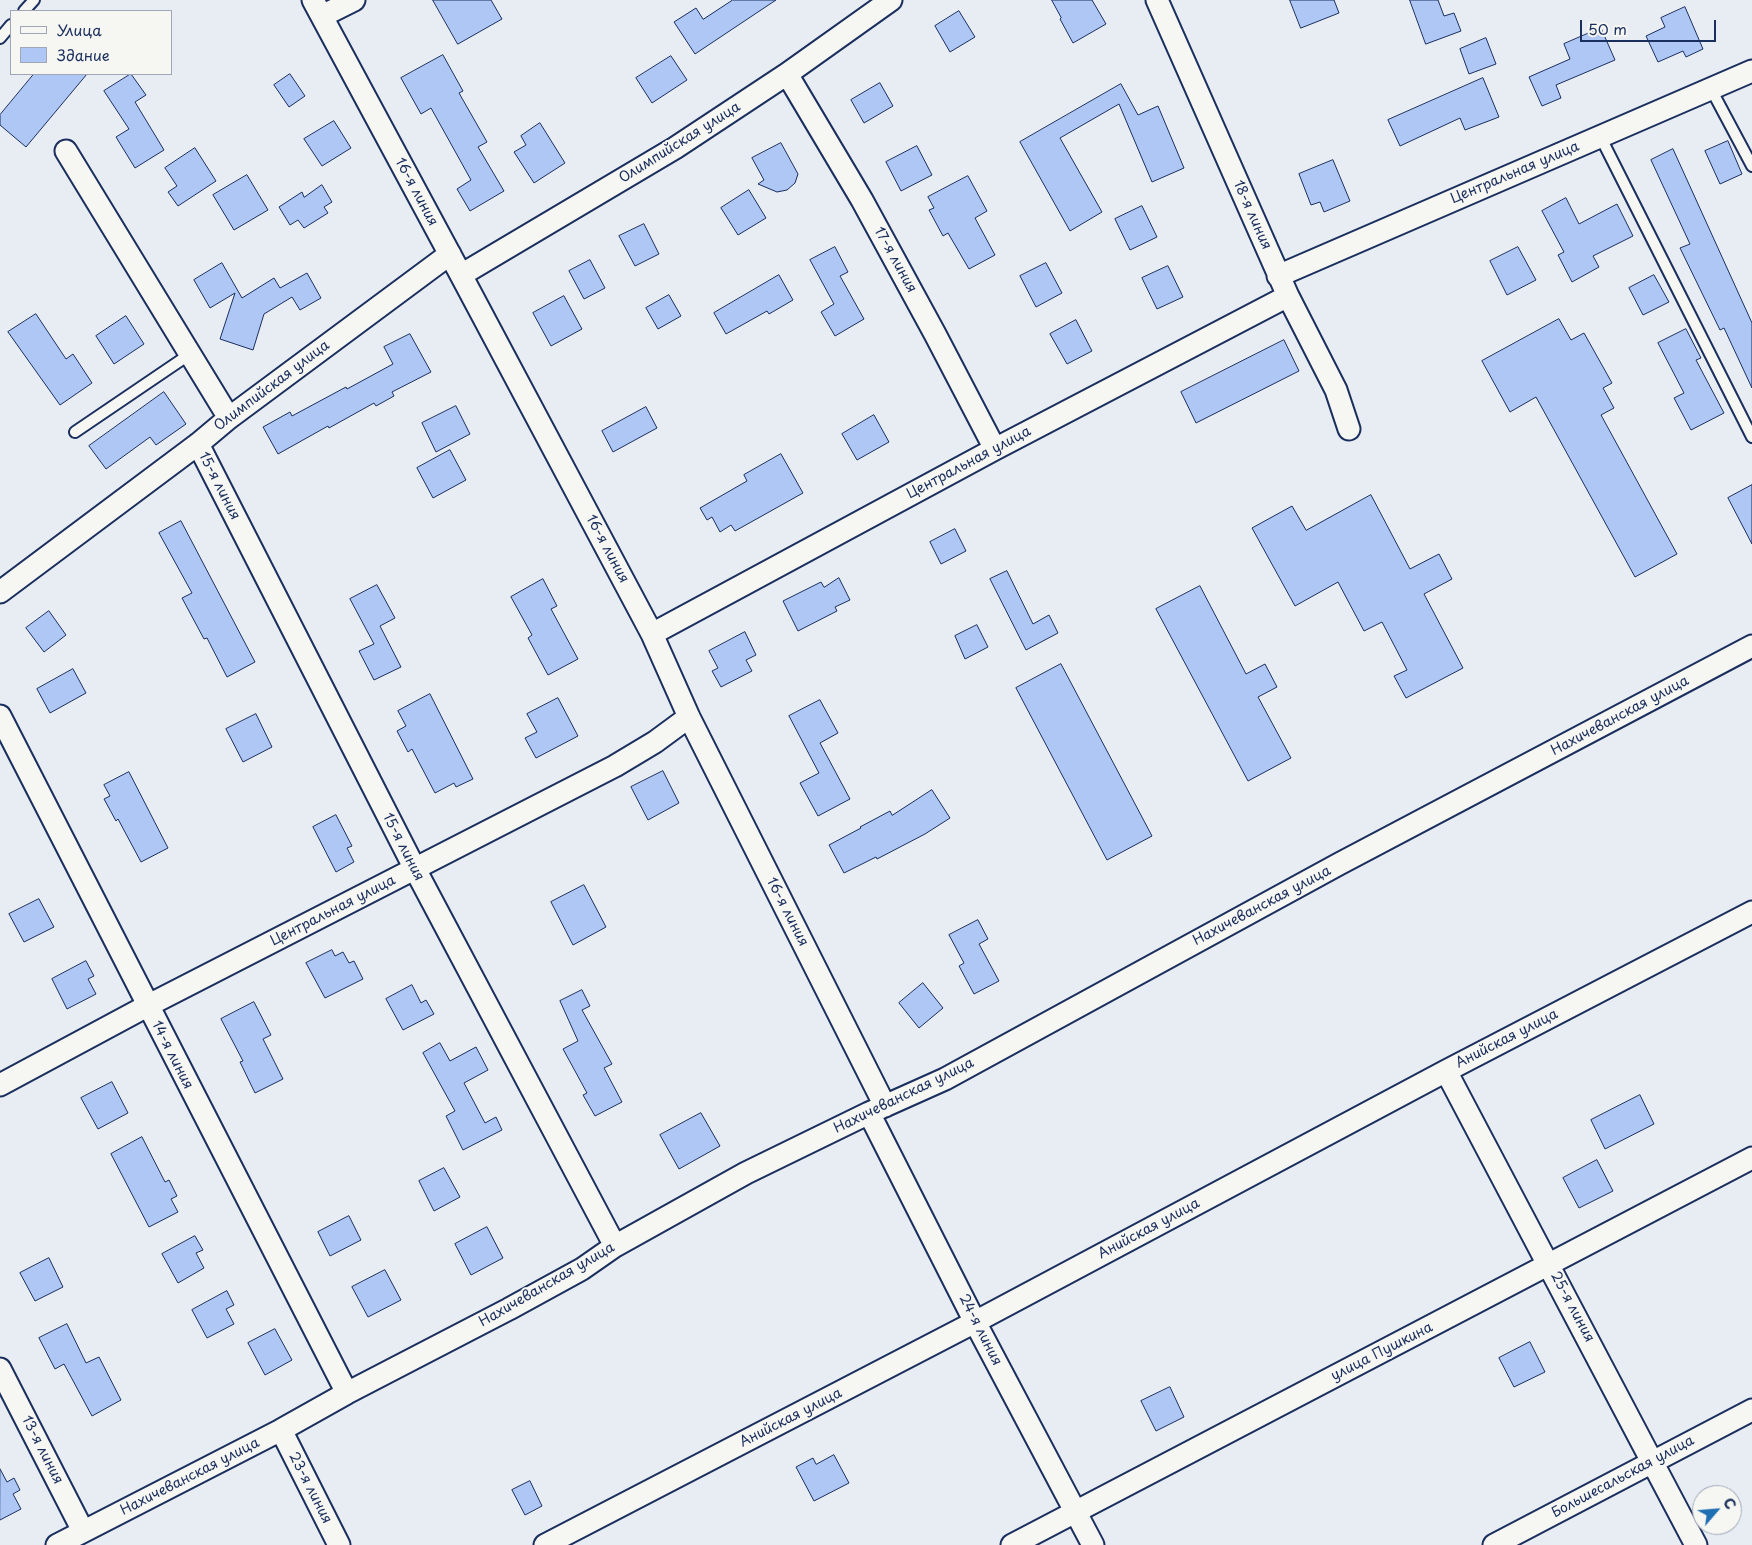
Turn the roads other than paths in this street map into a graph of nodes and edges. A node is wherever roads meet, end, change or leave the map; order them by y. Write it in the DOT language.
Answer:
graph roads {
  1 [pos="34,0"];
  2 [pos="354,0"];
  3 [pos="891,0"];
  4 [pos="1157,0"];
  5 [pos="318,8"];
  6 [pos="25,10"];
  7 [pos="1752,71"];
  8 [pos="787,74"];
  9 [pos="1712,88"];
  10 [pos="1600,136"];
  11 [pos="66,151"];
  12 [pos="1752,166"];
  13 [pos="450,254"];
  14 [pos="461,275"];
  15 [pos="1278,276"];
  16 [pos="1288,296"];
  17 [pos="190,354"];
  18 [pos="229,418"];
  19 [pos="1349,429"];
  20 [pos="75,432"];
  21 [pos="1752,437"];
  22 [pos="198,444"];
  23 [pos="995,449"];
  24 [pos="0,592"];
  25 [pos="652,634"];
  26 [pos="1752,646"];
  27 [pos="0,716"];
  28 [pos="689,717"];
  29 [pos="415,869"];
  30 [pos="1752,912"];
  31 [pos="147,1006"];
  32 [pos="1446,1071"];
  33 [pos="0,1085"];
  34 [pos="877,1109"];
  35 [pos="1752,1158"];
  36 [pos="615,1246"];
  37 [pos="1549,1265"];
  38 [pos="975,1322"];
  39 [pos="0,1369"];
  40 [pos="347,1393"];
  41 [pos="1752,1410"];
  42 [pos="281,1430"];
  43 [pos="1653,1462"];
  44 [pos="1075,1511"];
  45 [pos="83,1531"];
  46 [pos="56,1545"];
  47 [pos="339,1545"];
  48 [pos="545,1545"];
  49 [pos="1012,1545"];
  50 [pos="1093,1545"];
  51 [pos="1494,1545"];
  52 [pos="1696,1545"];
  1 -- 6 [label="lane"];
  2 -- 5 [label="street"];
  3 -- 8 [label="street, Олимпийская улица"];
  4 -- 15 [label="street, 18-я линия"];
  5 -- 13 [label="street, 16-я линия"];
  7 -- 9 [label="street, Центральная улица"];
  8 -- 14 [label="street, Олимпийская улица"];
  8 -- 23 [label="street, 17-я линия"];
  9 -- 10 [label="street, Центральная улица"];
  9 -- 12 [label="lane"];
  10 -- 15 [label="street, Центральная улица"];
  10 -- 21 [label="lane"];
  11 -- 17 [label="street"];
  13 -- 14 [label="street, 16-я линия"];
  13 -- 18 [label="street, Олимпийская улица"];
  14 -- 25 [label="street, 16-я линия"];
  15 -- 16 [label="street, 18-я линия"];
  16 -- 19 [label="street, 18-я линия"];
  16 -- 23 [label="street, Центральная улица"];
  17 -- 18 [label="street"];
  17 -- 20 [label="lane"];
  18 -- 22 [label="street, Олимпийская улица"];
  22 -- 24 [label="street, Олимпийская улица"];
  22 -- 29 [label="street, 15-я линия"];
  23 -- 25 [label="street, Центральная улица"];
  25 -- 28 [label="street, 16-я линия"];
  26 -- 34 [label="street, Нахичеванская улица"];
  27 -- 31 [label="street, 14-я линия"];
  28 -- 29 [label="street, Центральная улица"];
  28 -- 34 [label="street, 16-я линия"];
  29 -- 31 [label="street, Центральная улица"];
  29 -- 36 [label="street, 15-я линия"];
  30 -- 32 [label="street, Анийская улица"];
  31 -- 33 [label="street, Центральная улица"];
  31 -- 40 [label="street, 14-я линия"];
  32 -- 37 [label="street, 25-я линия"];
  32 -- 38 [label="street, Анийская улица"];
  34 -- 36 [label="street, Нахичеванская улица"];
  34 -- 38 [label="street, 24-я линия"];
  35 -- 37 [label="street, улица Пушкина"];
  36 -- 40 [label="street, Нахичеванская улица"];
  37 -- 43 [label="street, 25-я линия"];
  37 -- 44 [label="street, улица Пушкина"];
  38 -- 44 [label="street, 24-я линия"];
  38 -- 48 [label="street, Анийская улица"];
  39 -- 45 [label="street, 13-я линия"];
  40 -- 42 [label="street, Нахичеванская улица"];
  41 -- 43 [label="street, Большесальская улица"];
  42 -- 45 [label="street, Нахичеванская улица"];
  42 -- 47 [label="street, 23-я линия"];
  43 -- 51 [label="street, Большесальская улица"];
  43 -- 52 [label="street, 25-я линия"];
  44 -- 49 [label="street, улица Пушкина"];
  44 -- 50 [label="street, 24-я линия"];
  45 -- 46 [label="street, Нахичеванская улица"];
}
